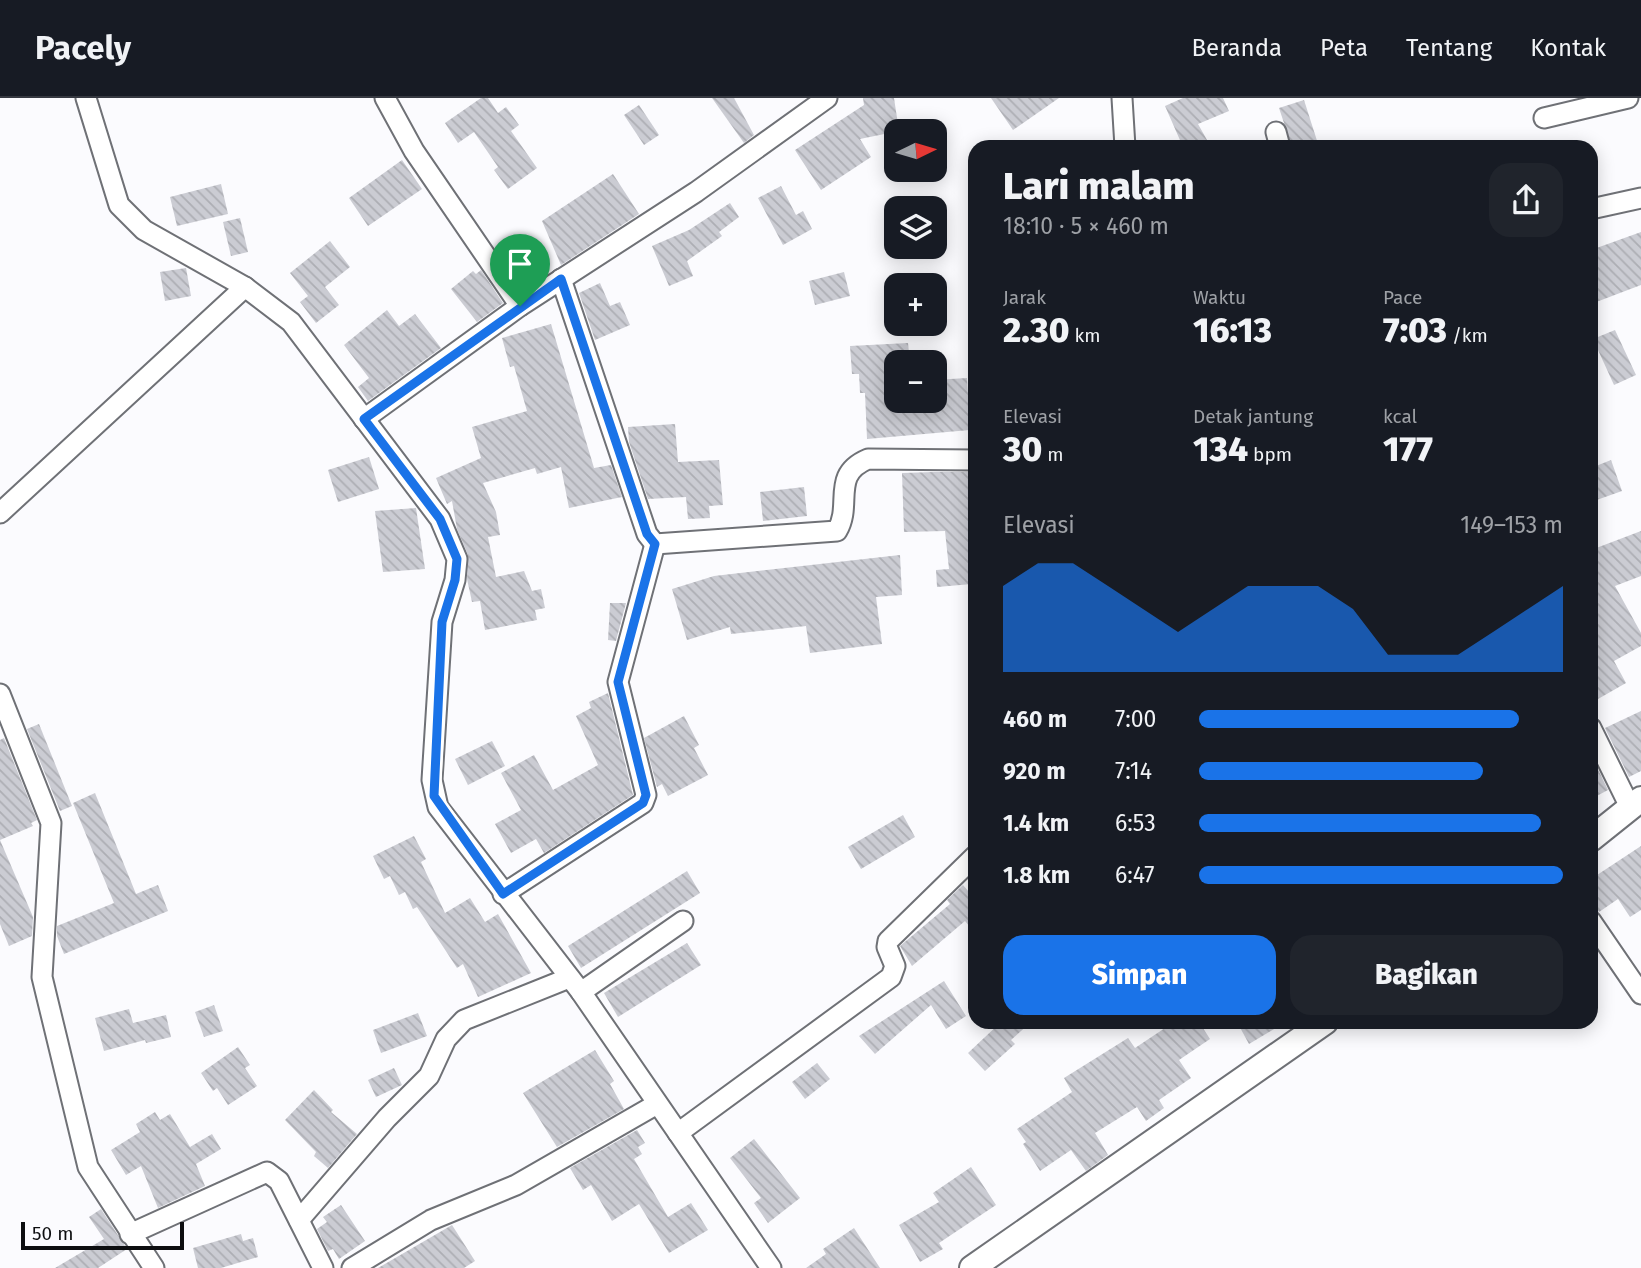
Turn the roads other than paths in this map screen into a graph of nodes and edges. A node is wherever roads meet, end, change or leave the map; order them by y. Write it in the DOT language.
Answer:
graph roads {
  1 [pos="86,98"];
  2 [pos="384,98"];
  3 [pos="827,98"];
  4 [pos="1122,98"];
  5 [pos="1628,98"];
  6 [pos="1545,118"];
  7 [pos="1125,140"];
  8 [pos="1641,198"];
  9 [pos="1598,207"];
  10 [pos="561,279"];
  11 [pos="245,287"];
  12 [pos="520,306"];
  13 [pos="364,419"];
  14 [pos="968,460"];
  15 [pos="0,513"];
  16 [pos="655,544"];
  17 [pos="0,694"];
  18 [pos="1598,740"];
  19 [pos="1635,803"];
  20 [pos="1598,833"];
  21 [pos="968,863"];
  22 [pos="503,894"];
  23 [pos="683,921"];
  24 [pos="1598,931"];
  25 [pos="575,985"];
  26 [pos="1641,994"];
  27 [pos="1315,1029"];
  28 [pos="657,1104"];
  29 [pos="678,1133"];
  30 [pos="299,1220"];
  31 [pos="130,1234"];
  32 [pos="154,1268"];
  33 [pos="323,1268"];
  34 [pos="352,1268"];
  35 [pos="771,1268"];
  36 [pos="972,1268"];
  1 -- 11 [label="street"];
  2 -- 12 [label="street"];
  3 -- 10 [label="street"];
  4 -- 7 [label="street"];
  5 -- 6 [label="street"];
  8 -- 9 [label="street"];
  10 -- 12 [label="street"];
  10 -- 16 [label="street"];
  11 -- 13 [label="street"];
  11 -- 15 [label="street"];
  12 -- 13 [label="street"];
  13 -- 22 [label="street"];
  14 -- 16 [label="street"];
  16 -- 22 [label="street"];
  17 -- 31 [label="street"];
  18 -- 19 [label="street"];
  19 -- 20 [label="street"];
  21 -- 29 [label="street"];
  22 -- 25 [label="street"];
  23 -- 25 [label="street"];
  24 -- 26 [label="street"];
  25 -- 28 [label="street"];
  25 -- 30 [label="street"];
  27 -- 36 [label="street"];
  28 -- 29 [label="street"];
  28 -- 34 [label="street"];
  29 -- 35 [label="street"];
  30 -- 31 [label="street"];
  30 -- 33 [label="street"];
  31 -- 32 [label="street"];
}
